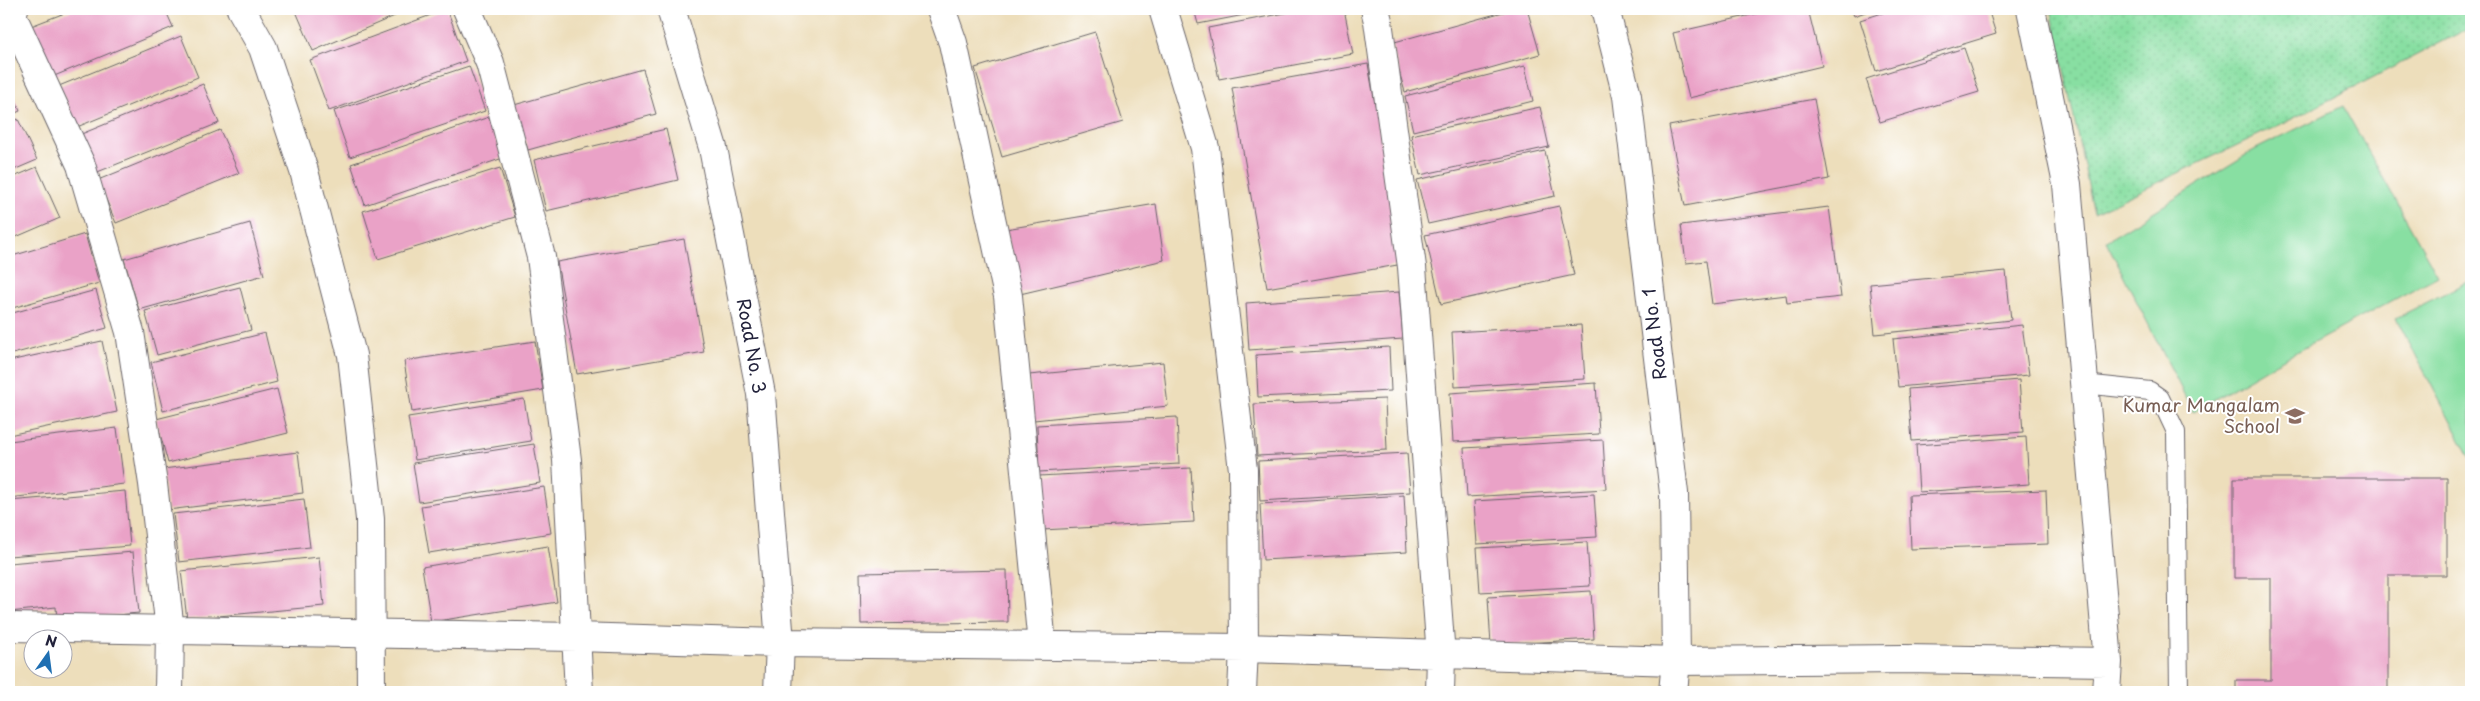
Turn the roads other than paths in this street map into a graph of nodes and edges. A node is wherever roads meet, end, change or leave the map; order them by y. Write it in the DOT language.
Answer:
graph roads {
  1 [pos="241,9"];
  2 [pos="467,9"];
  3 [pos="671,9"];
  4 [pos="941,9"];
  5 [pos="1163,9"];
  6 [pos="1375,9"];
  7 [pos="1605,9"];
  8 [pos="2031,9"];
  9 [pos="11,10"];
  10 [pos="2084,384"];
  11 [pos="9,627"];
  12 [pos="170,630"];
  13 [pos="370,633"];
  14 [pos="576,637"];
  15 [pos="780,643"];
  16 [pos="1042,644"];
  17 [pos="1244,648"];
  18 [pos="1440,656"];
  19 [pos="1676,662"];
  20 [pos="2108,662"];
  21 [pos="169,692"];
  22 [pos="370,692"];
  23 [pos="579,692"];
  24 [pos="778,692"];
  25 [pos="1242,692"];
  26 [pos="1440,692"];
  27 [pos="1673,692"];
  28 [pos="2106,692"];
  29 [pos="2178,692"];
  1 -- 13 [label="street"];
  2 -- 14 [label="street"];
  3 -- 15 [label="street, Road No. 3"];
  4 -- 16 [label="street"];
  5 -- 17 [label="street"];
  6 -- 18 [label="street"];
  7 -- 19 [label="street, Road No. 1"];
  8 -- 10 [label="street"];
  9 -- 12 [label="street"];
  10 -- 20 [label="street"];
  10 -- 29 [label="lane"];
  11 -- 12 [label="street"];
  12 -- 13 [label="street"];
  12 -- 21 [label="street"];
  13 -- 14 [label="street"];
  13 -- 22 [label="street"];
  14 -- 15 [label="street"];
  14 -- 23 [label="street"];
  15 -- 16 [label="street"];
  15 -- 24 [label="street, Road No. 3"];
  16 -- 17 [label="street"];
  17 -- 18 [label="street"];
  17 -- 25 [label="street"];
  18 -- 19 [label="street"];
  18 -- 26 [label="street"];
  19 -- 20 [label="street"];
  19 -- 27 [label="street, Road No. 1"];
  20 -- 28 [label="street"];
}
